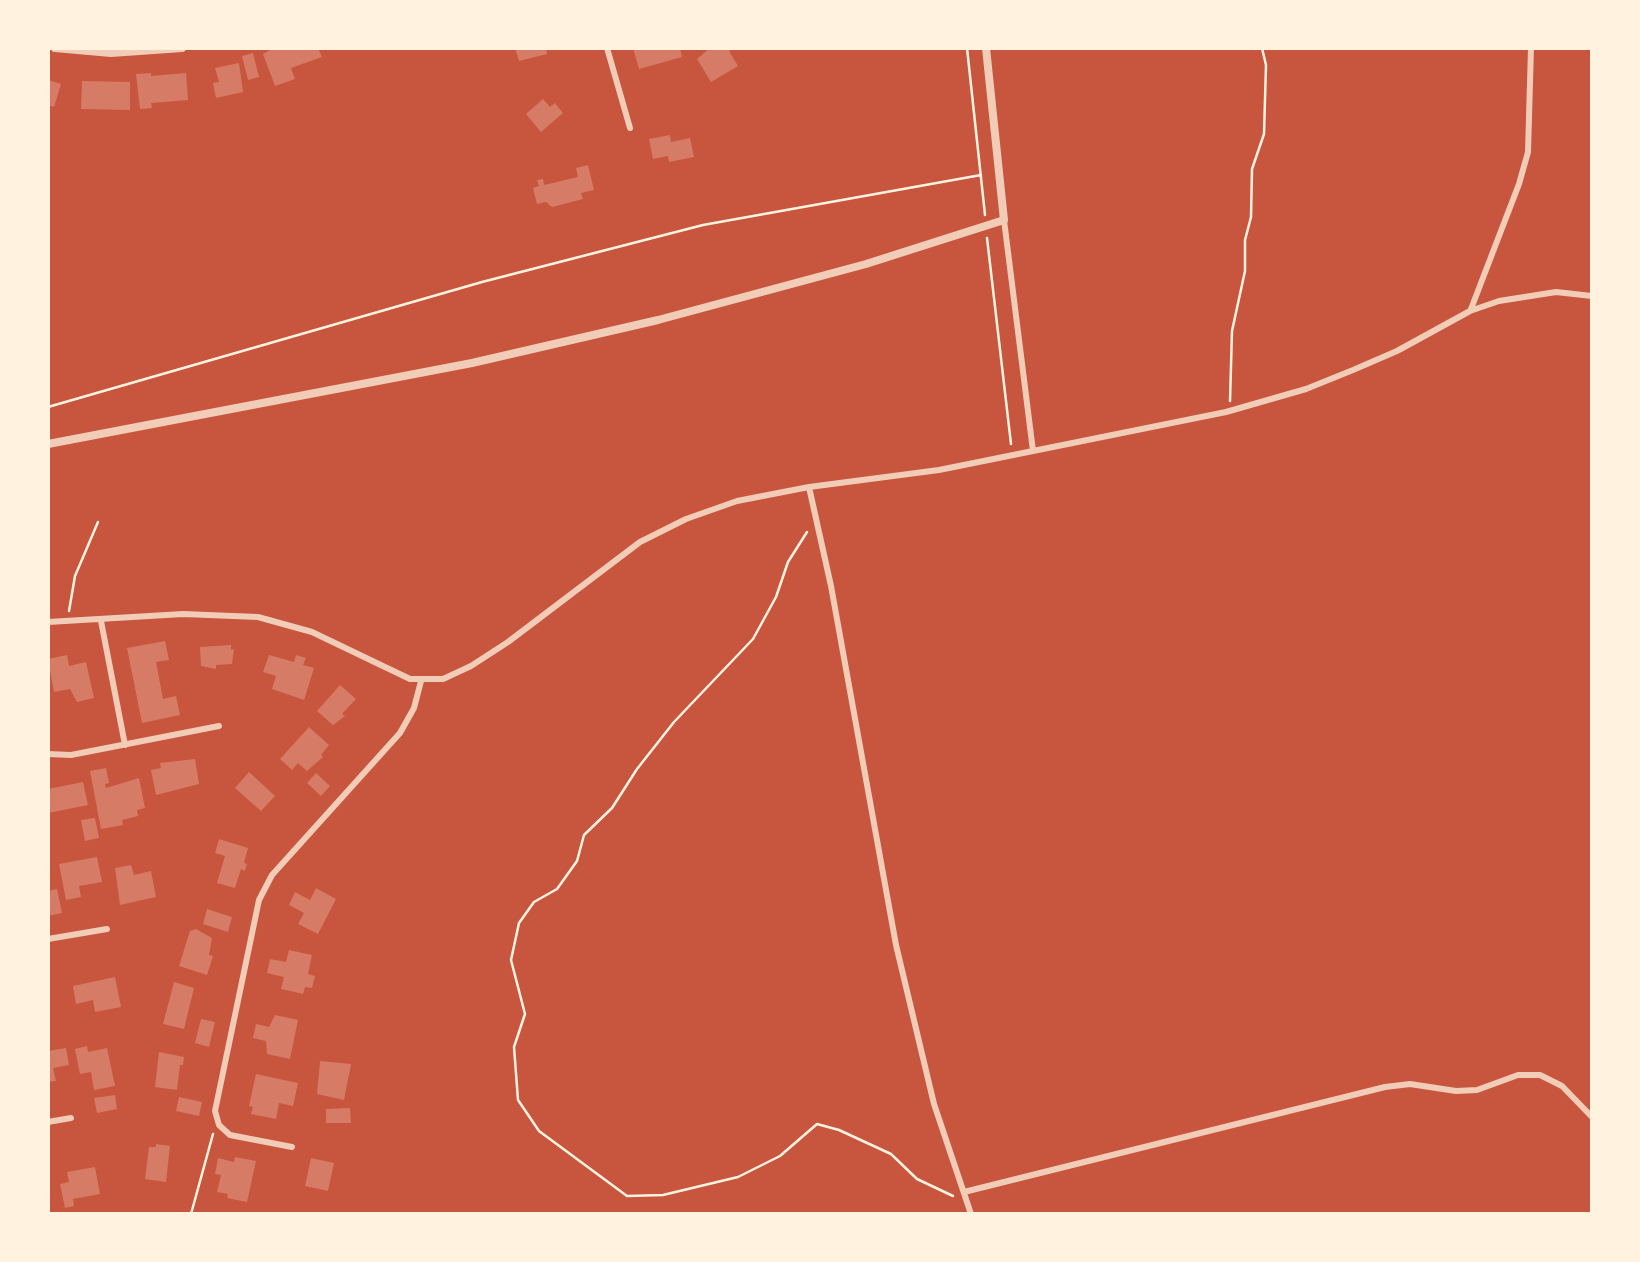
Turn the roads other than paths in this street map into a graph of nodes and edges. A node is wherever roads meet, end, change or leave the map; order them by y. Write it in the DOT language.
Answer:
graph roads {
  1 [pos="55,48"];
  2 [pos="182,48"];
  3 [pos="607,48"];
  4 [pos="986,48"];
  5 [pos="1531,48"];
  6 [pos="630,128"];
  7 [pos="1004,220"];
  8 [pos="1592,296"];
  9 [pos="1470,311"];
  10 [pos="48,444"];
  11 [pos="1032,451"];
  12 [pos="809,487"];
  13 [pos="101,621"];
  14 [pos="48,622"];
  15 [pos="421,681"];
  16 [pos="219,726"];
  17 [pos="125,744"];
  18 [pos="48,754"];
  19 [pos="107,929"];
  20 [pos="48,939"];
  21 [pos="1592,1117"];
  22 [pos="71,1118"];
  23 [pos="48,1122"];
  24 [pos="292,1147"];
  25 [pos="964,1192"];
  26 [pos="971,1214"];
  1 -- 2 [label="street"];
  3 -- 6 [label="street"];
  4 -- 7 [label="street"];
  5 -- 9 [label="street"];
  7 -- 10 [label="street"];
  7 -- 11 [label="street"];
  8 -- 9 [label="street"];
  9 -- 11 [label="street"];
  11 -- 12 [label="street"];
  12 -- 15 [label="street"];
  12 -- 25 [label="street"];
  13 -- 14 [label="street"];
  13 -- 15 [label="street"];
  13 -- 17 [label="street"];
  15 -- 24 [label="street"];
  16 -- 17 [label="street"];
  17 -- 18 [label="street"];
  19 -- 20 [label="street"];
  21 -- 25 [label="street"];
  22 -- 23 [label="street"];
  25 -- 26 [label="street"];
}
